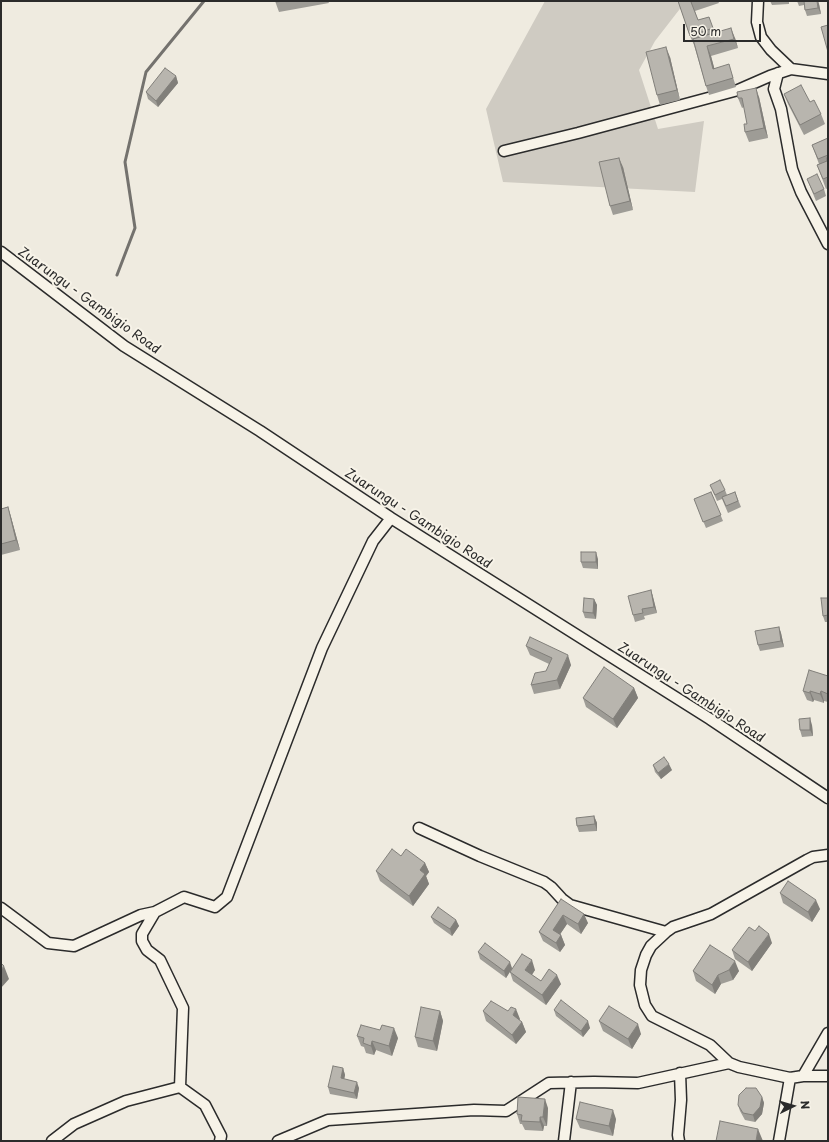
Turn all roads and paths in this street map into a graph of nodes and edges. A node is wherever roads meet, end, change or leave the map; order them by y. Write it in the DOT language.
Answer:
graph roads {
  1 [pos="758,1"];
  2 [pos="792,69"];
  3 [pos="778,73"];
  4 [pos="828,74"];
  5 [pos="504,151"];
  6 [pos="828,244"];
  7 [pos="1,252"];
  8 [pos="391,518"];
  9 [pos="828,798"];
  10 [pos="419,828"];
  11 [pos="828,855"];
  12 [pos="1,908"];
  13 [pos="155,912"];
  14 [pos="666,932"];
  15 [pos="828,1033"];
  16 [pos="729,1063"];
  17 [pos="680,1073"];
  18 [pos="803,1076"];
  19 [pos="828,1076"];
  20 [pos="790,1078"];
  21 [pos="571,1082"];
  22 [pos="180,1087"];
  23 [pos="52,1141"];
  24 [pos="220,1141"];
  25 [pos="278,1141"];
  26 [pos="564,1141"];
  27 [pos="679,1141"];
  28 [pos="778,1141"];
  1 -- 2 [label="street"];
  2 -- 3 [label="street"];
  2 -- 4 [label="street"];
  3 -- 5 [label="street"];
  3 -- 6 [label="street"];
  7 -- 8 [label="street, Zuarungu - Gambigio Road"];
  8 -- 9 [label="street, Zuarungu - Gambigio Road"];
  8 -- 13 [label="street"];
  10 -- 14 [label="street"];
  11 -- 14 [label="street"];
  12 -- 13 [label="street"];
  13 -- 22 [label="street"];
  14 -- 16 [label="street"];
  15 -- 18 [label="street"];
  16 -- 17 [label="street"];
  16 -- 20 [label="street"];
  17 -- 21 [label="street"];
  17 -- 27 [label="street"];
  18 -- 19 [label="street"];
  18 -- 20 [label="street"];
  20 -- 28 [label="street"];
  21 -- 25 [label="street"];
  21 -- 26 [label="street"];
  22 -- 23 [label="street"];
  22 -- 24 [label="street"];
}
